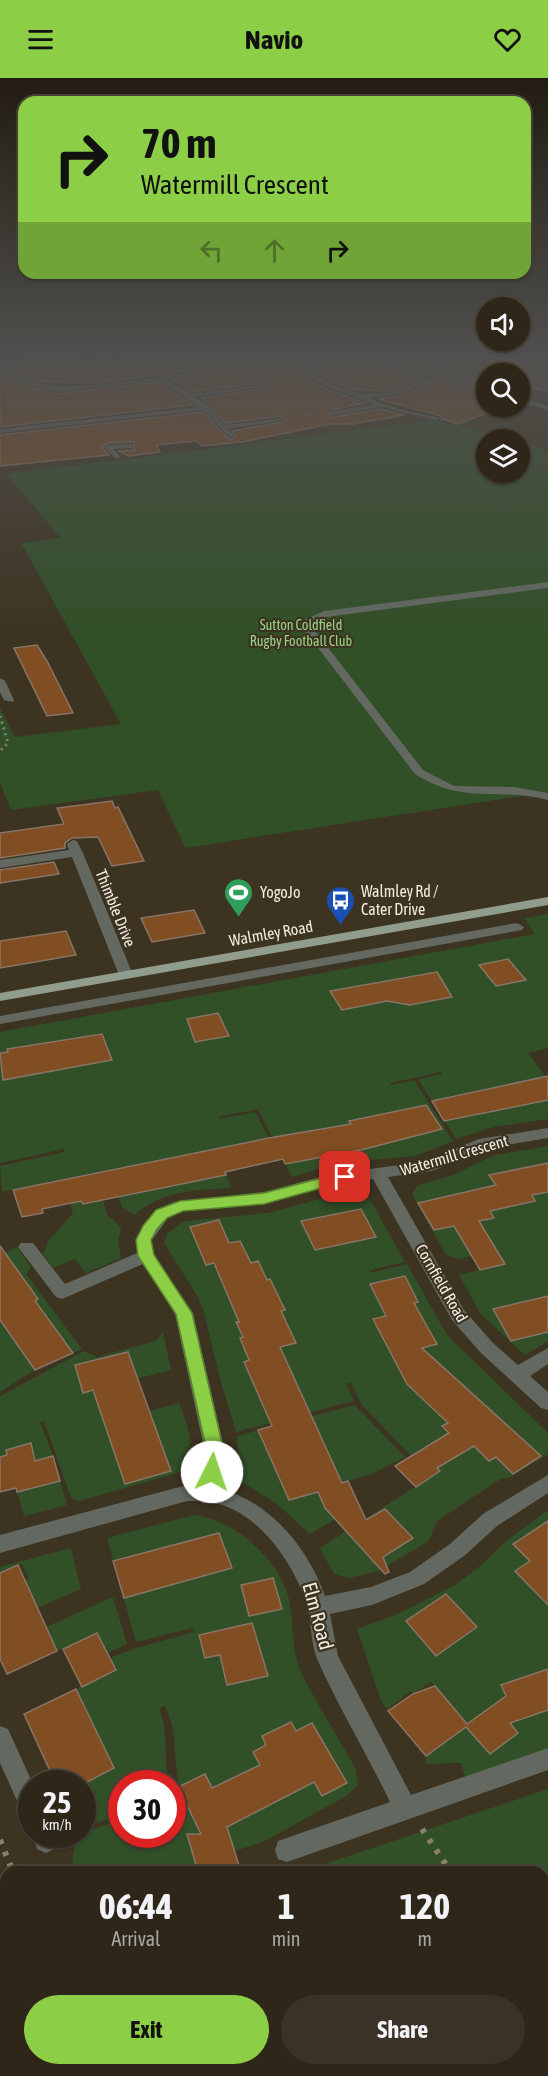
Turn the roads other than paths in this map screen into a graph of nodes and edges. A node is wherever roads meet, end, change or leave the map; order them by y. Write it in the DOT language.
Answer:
graph roads {
  1 [pos="111,451"];
  2 [pos="116,457"];
  3 [pos="548,585"];
  4 [pos="0,681"];
  5 [pos="9,700"];
  6 [pos="548,797"];
  7 [pos="0,864"];
  8 [pos="548,901"];
  9 [pos="486,912"];
  10 [pos="517,927"];
  11 [pos="500,929"];
  12 [pos="126,975"];
  13 [pos="0,997"];
  14 [pos="0,1020"];
  15 [pos="548,1133"];
  16 [pos="379,1174"];
  17 [pos="27,1247"];
  18 [pos="146,1256"];
  19 [pos="548,1356"];
  20 [pos="517,1375"];
  21 [pos="548,1403"];
  22 [pos="548,1483"];
  23 [pos="208,1492"];
  24 [pos="0,1544"];
  25 [pos="318,1607"];
  26 [pos="0,1737"];
  27 [pos="548,1759"];
  28 [pos="18,1777"];
  29 [pos="405,1807"];
  30 [pos="287,1850"];
  1 -- 2 [label="street"];
  3 -- 6 [label="street"];
  4 -- 5 [label="street"];
  7 -- 12 [label="street, Thimble Drive"];
  8 -- 9 [label="main road, Walmley Road"];
  9 -- 11 [label="street"];
  9 -- 12 [label="main road, Walmley Road"];
  10 -- 11 [label="street"];
  11 -- 14 [label="street"];
  12 -- 13 [label="main road, Walmley Road"];
  15 -- 16 [label="street, Watermill Crescent"];
  16 -- 18 [label="street, Watermill Crescent"];
  16 -- 20 [label="street, Cornfield Road"];
  17 -- 18 [label="street"];
  18 -- 23 [label="street"];
  19 -- 20 [label="street"];
  20 -- 21 [label="street, Cornfield Road"];
  22 -- 25 [label="street"];
  23 -- 24 [label="street"];
  23 -- 25 [label="street, Elm Road"];
  25 -- 29 [label="street, Elm Road"];
  26 -- 28 [label="street"];
  27 -- 29 [label="street"];
  29 -- 30 [label="street"];
}
